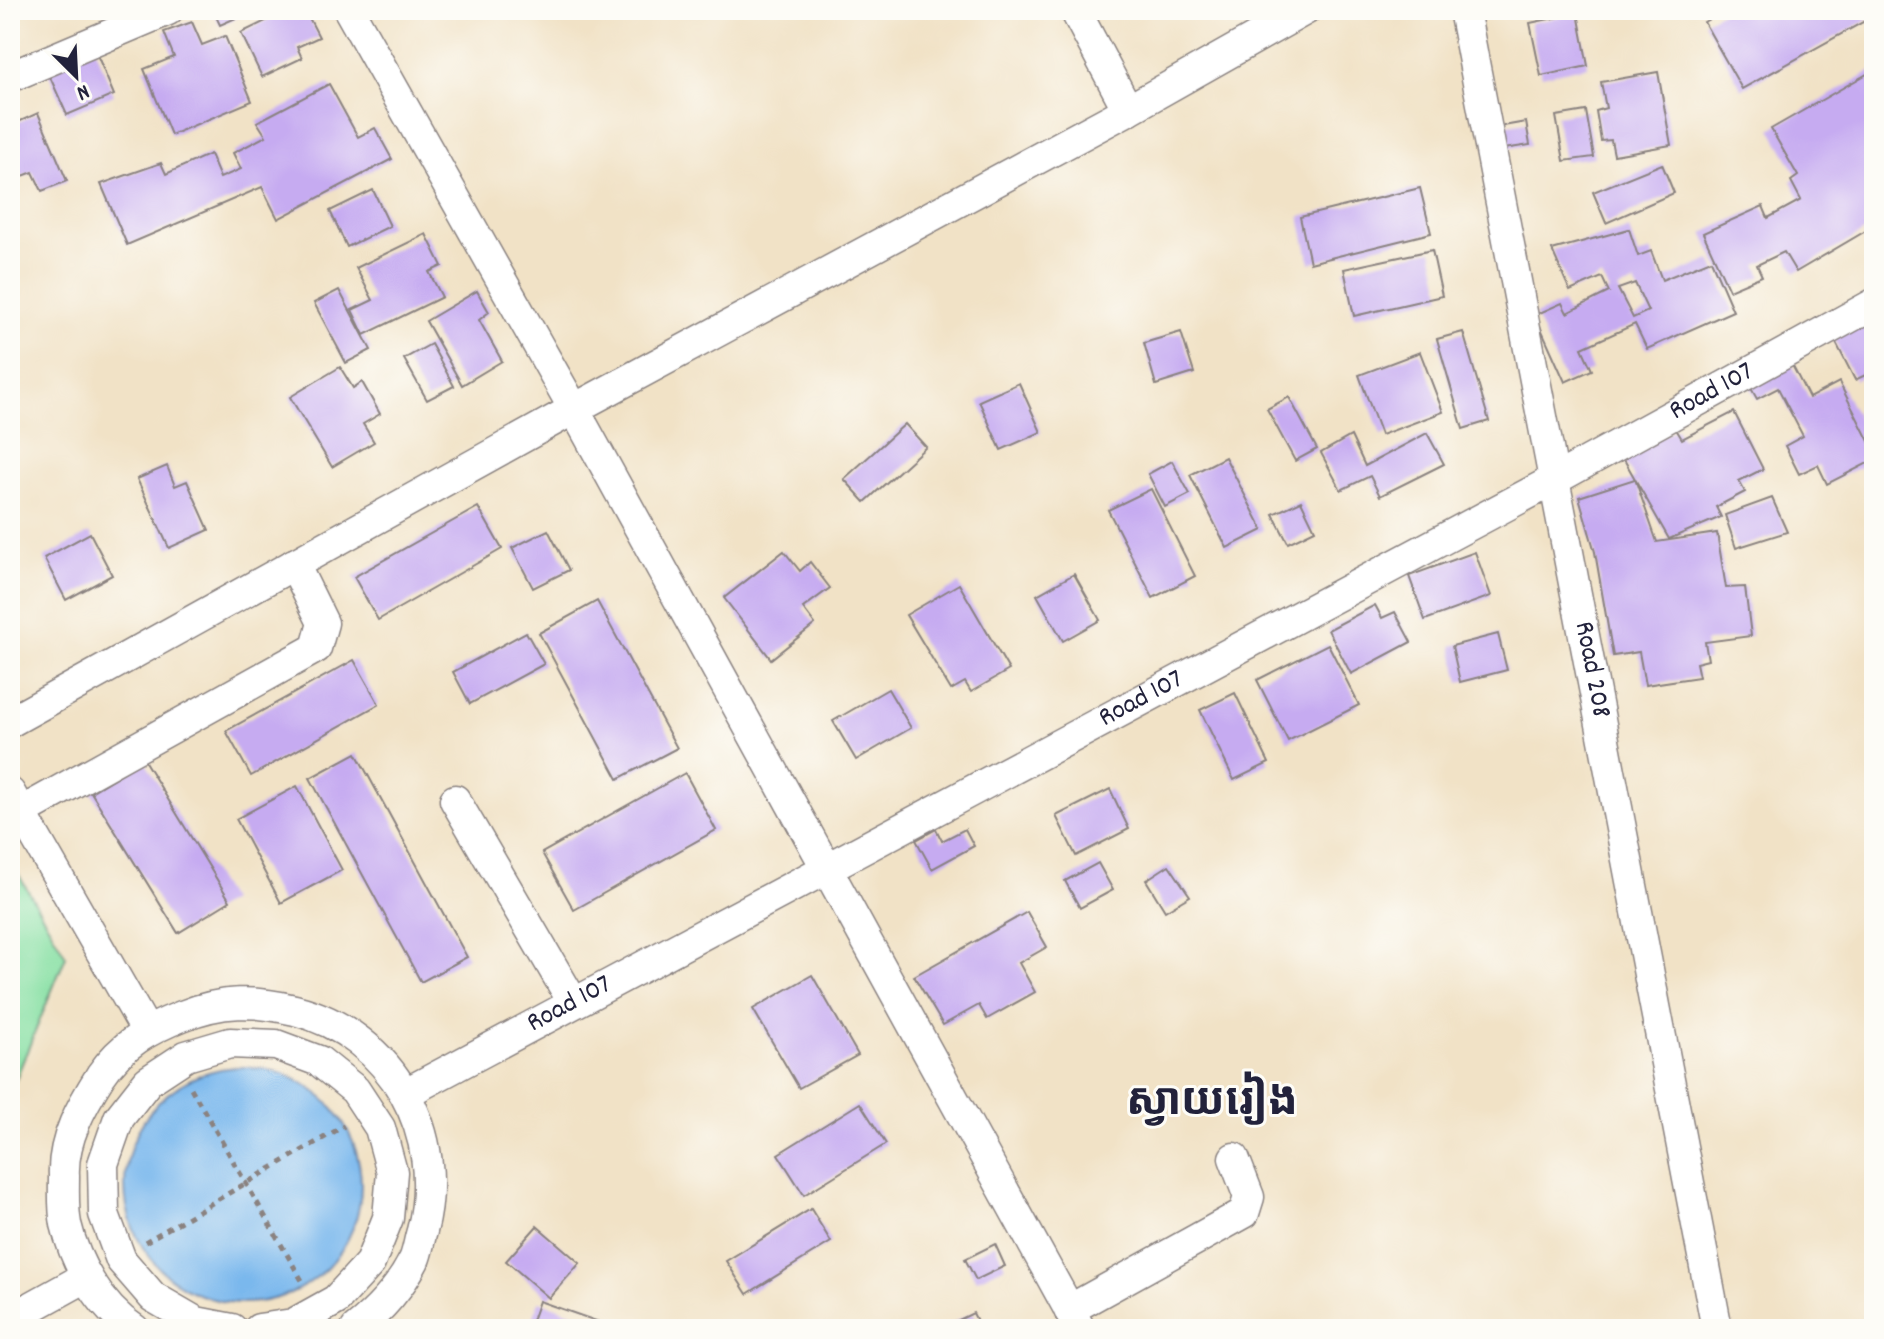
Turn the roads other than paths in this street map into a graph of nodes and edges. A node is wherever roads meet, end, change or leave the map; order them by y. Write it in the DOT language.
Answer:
graph roads {
  1 [pos="168,10"];
  2 [pos="349,10"];
  3 [pos="1075,10"];
  4 [pos="1305,10"];
  5 [pos="1464,10"];
  6 [pos="10,77"];
  7 [pos="1128,110"];
  8 [pos="1874,304"];
  9 [pos="574,409"];
  10 [pos="1554,480"];
  11 [pos="294,564"];
  12 [pos="10,722"];
  13 [pos="455,800"];
  14 [pos="16,802"];
  15 [pos="827,868"];
  16 [pos="573,1002"];
  17 [pos="146,1030"];
  18 [pos="406,1093"];
  19 [pos="1234,1158"];
  20 [pos="86,1277"];
  21 [pos="10,1319"];
  22 [pos="1074,1319"];
  23 [pos="134,1329"];
  24 [pos="232,1329"];
  25 [pos="259,1329"];
  26 [pos="356,1329"];
  27 [pos="1717,1329"];
  1 -- 6 [label="street"];
  2 -- 9 [label="street"];
  3 -- 7 [label="street"];
  4 -- 7 [label="street"];
  5 -- 10 [label="street, Road 208"];
  7 -- 9 [label="street"];
  8 -- 10 [label="street, Road 107"];
  9 -- 11 [label="street"];
  9 -- 15 [label="street"];
  10 -- 15 [label="street, Road 107"];
  10 -- 27 [label="street, Road 208"];
  11 -- 12 [label="street"];
  11 -- 14 [label="street"];
  13 -- 16 [label="street"];
  14 -- 17 [label="street"];
  15 -- 16 [label="street, Road 107"];
  15 -- 22 [label="street"];
  16 -- 18 [label="street, Road 107"];
  17 -- 18 [label="street"];
  17 -- 20 [label="street"];
  18 -- 26 [label="street"];
  19 -- 22 [label="street"];
  20 -- 21 [label="street"];
  20 -- 23 [label="street"];
  24 -- 25 [label="street"];
}
